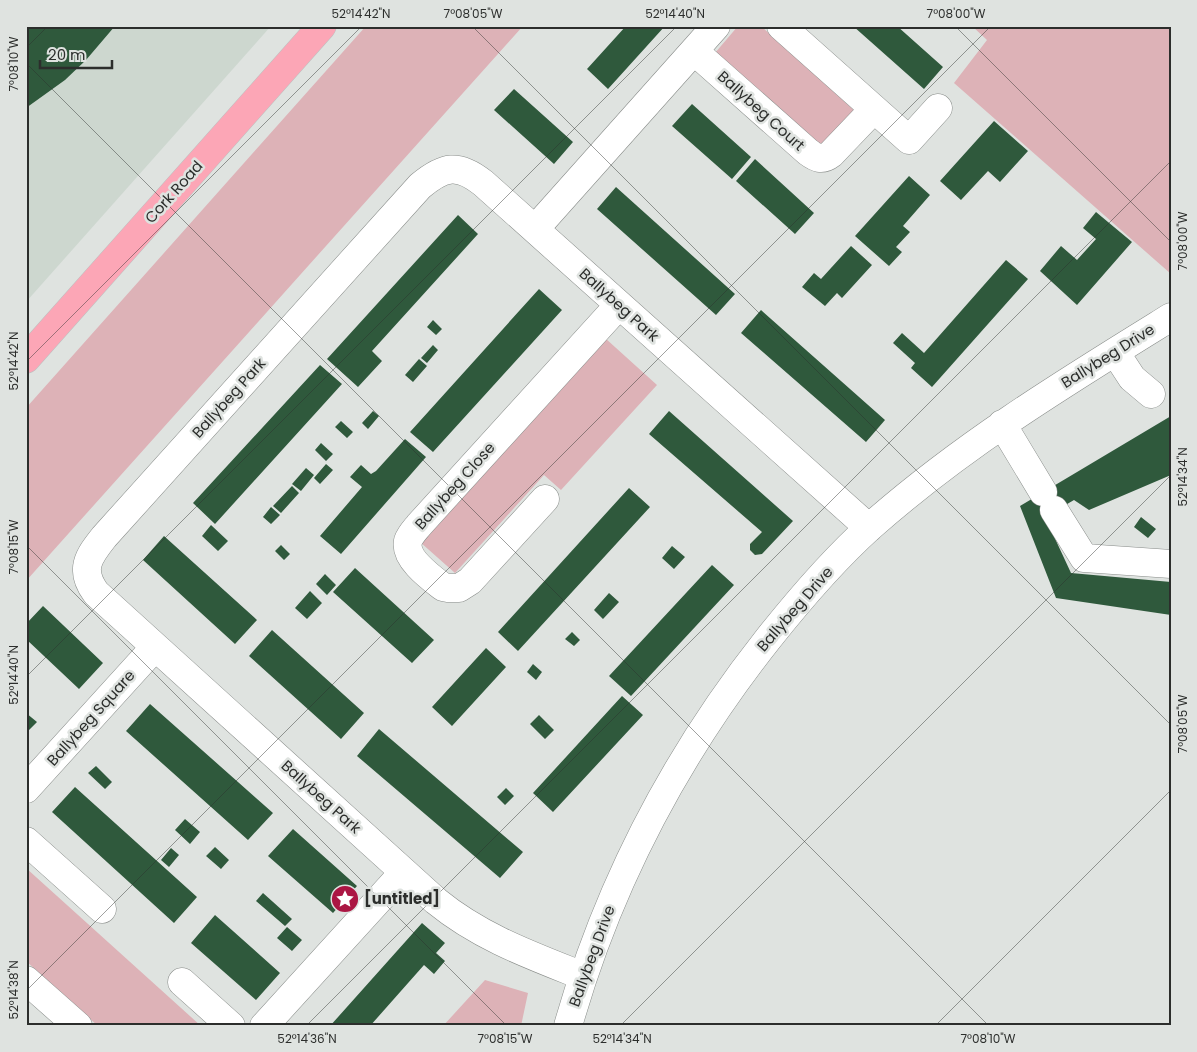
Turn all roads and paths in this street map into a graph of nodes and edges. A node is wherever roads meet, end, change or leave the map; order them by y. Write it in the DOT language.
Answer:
graph roads {
  1 [pos="322,26"];
  2 [pos="716,26"];
  3 [pos="781,26"];
  4 [pos="694,51"];
  5 [pos="938,108"];
  6 [pos="874,109"];
  7 [pos="535,229"];
  8 [pos="619,305"];
  9 [pos="1171,317"];
  10 [pos="1115,352"];
  11 [pos="26,359"];
  12 [pos="1150,394"];
  13 [pos="1002,424"];
  14 [pos="545,499"];
  15 [pos="869,528"];
  16 [pos="1171,564"];
  17 [pos="155,647"];
  18 [pos="26,789"];
  19 [pos="26,841"];
  20 [pos="404,872"];
  21 [pos="102,909"];
  22 [pos="583,976"];
  23 [pos="26,980"];
  24 [pos="182,982"];
  25 [pos="78,1026"];
  26 [pos="231,1026"];
  27 [pos="264,1026"];
  28 [pos="568,1026"];
  1 -- 11 [label="main road, Cork Road"];
  2 -- 4 [label="street"];
  3 -- 6 [label="street"];
  4 -- 6 [label="street, Ballybeg Court"];
  4 -- 7 [label="street"];
  5 -- 6 [label="street"];
  7 -- 8 [label="street, Ballybeg Park"];
  7 -- 17 [label="street, Ballybeg Park"];
  8 -- 14 [label="street, Ballybeg Close"];
  8 -- 15 [label="street, Ballybeg Park"];
  9 -- 10 [label="street, Ballybeg Drive"];
  10 -- 12 [label="street"];
  10 -- 13 [label="street, Ballybeg Drive"];
  13 -- 15 [label="street, Ballybeg Drive"];
  13 -- 16 [label="street"];
  15 -- 22 [label="street, Ballybeg Drive"];
  17 -- 18 [label="street, Ballybeg Square"];
  17 -- 20 [label="street, Ballybeg Park"];
  19 -- 21 [label="street"];
  20 -- 22 [label="street, Ballybeg Park"];
  20 -- 27 [label="street"];
  22 -- 28 [label="street, Ballybeg Drive"];
  23 -- 25 [label="street"];
  24 -- 26 [label="street"];
}
